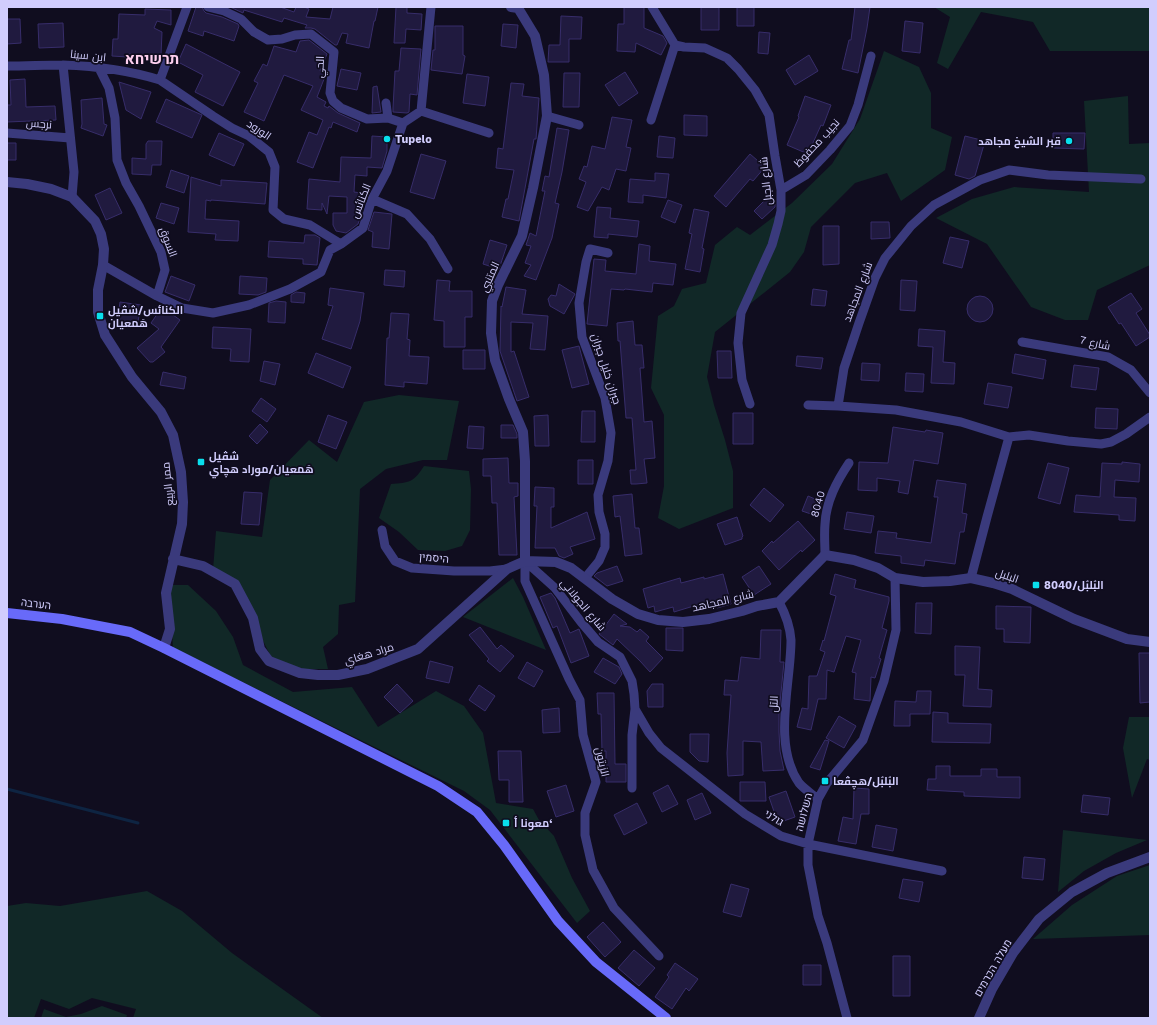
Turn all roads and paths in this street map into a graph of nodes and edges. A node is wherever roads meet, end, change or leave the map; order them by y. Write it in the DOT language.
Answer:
graph roads {
  1 [pos="187,7"];
  2 [pos="208,7"];
  3 [pos="430,7"];
  4 [pos="517,7"];
  5 [pos="652,7"];
  6 [pos="675,45"];
  7 [pos="871,56"];
  8 [pos="63,65"];
  9 [pos="7,66"];
  10 [pos="99,68"];
  11 [pos="160,80"];
  12 [pos="386,103"];
  13 [pos="421,111"];
  14 [pos="547,116"];
  15 [pos="388,118"];
  16 [pos="651,120"];
  17 [pos="403,123"];
  18 [pos="579,125"];
  19 [pos="7,133"];
  20 [pos="488,133"];
  21 [pos="70,138"];
  22 [pos="1141,179"];
  23 [pos="7,182"];
  24 [pos="781,190"];
  25 [pos="72,197"];
  26 [pos="372,199"];
  27 [pos="341,244"];
  28 [pos="608,253"];
  29 [pos="103,265"];
  30 [pos="448,269"];
  31 [pos="157,296"];
  32 [pos="1022,342"];
  33 [pos="1150,393"];
  34 [pos="750,404"];
  35 [pos="808,405"];
  36 [pos="838,406"];
  37 [pos="1150,417"];
  38 [pos="1009,437"];
  39 [pos="849,463"];
  40 [pos="382,530"];
  41 [pos="825,555"];
  42 [pos="173,559"];
  43 [pos="525,561"];
  44 [pos="507,569"];
  45 [pos="584,578"];
  46 [pos="894,578"];
  47 [pos="971,578"];
  48 [pos="779,602"];
  49 [pos="7,613"];
  50 [pos="1150,642"];
  51 [pos="164,648"];
  52 [pos="635,709"];
  53 [pos="632,788"];
  54 [pos="818,799"];
  55 [pos="808,844"];
  56 [pos="1150,857"];
  57 [pos="942,871"];
  58 [pos="659,956"];
  59 [pos="666,1018"];
  60 [pos="847,1018"];
  61 [pos="978,1018"];
  1 -- 11 [label="street"];
  2 -- 15 [label="street, الحي"];
  3 -- 13 [label="street"];
  4 -- 14 [label="street, المتنبي"];
  5 -- 6 [label="street"];
  6 -- 16 [label="street"];
  6 -- 24 [label="street, شارع الجبل"];
  7 -- 24 [label="street, نجيب محفوظ"];
  8 -- 9 [label="street, ابن سينا"];
  8 -- 10 [label="street, ابن سينا"];
  8 -- 21 [label="street"];
  10 -- 11 [label="street, ابن سينا"];
  10 -- 31 [label="street, السوق"];
  11 -- 27 [label="street, الورود"];
  12 -- 15 [label="street"];
  13 -- 17 [label="street"];
  13 -- 20 [label="street"];
  14 -- 18 [label="street"];
  14 -- 43 [label="street, المتنبي"];
  15 -- 17 [label="street, الحي"];
  17 -- 26 [label="street, الكنائس"];
  19 -- 21 [label="street, نرجس"];
  21 -- 25 [label="street"];
  22 -- 36 [label="street, شارع المجاهد"];
  23 -- 25 [label="street"];
  24 -- 34 [label="street, شارع الجبل"];
  25 -- 29 [label="street"];
  26 -- 27 [label="street, الكنائس"];
  26 -- 30 [label="street"];
  27 -- 31 [label="street, الكنائس"];
  28 -- 45 [label="street, جبران خليل جبران"];
  29 -- 31 [label="street"];
  29 -- 42 [label="street, ممر الربيع"];
  32 -- 33 [label="street, شارع 7"];
  35 -- 36 [label="street"];
  36 -- 38 [label="street"];
  37 -- 38 [label="street"];
  38 -- 47 [label="street"];
  39 -- 41 [label="street, 8040"];
  40 -- 44 [label="street, היסמין"];
  41 -- 46 [label="street"];
  41 -- 48 [label="street"];
  42 -- 44 [label="street, مراد هغاي"];
  42 -- 51 [label="street, ممر الربيع"];
  43 -- 44 [label="street, مراد هغاي"];
  43 -- 45 [label="street, شارع المجاهد"];
  43 -- 52 [label="street, شارع الجولاني"];
  43 -- 58 [label="street, الزيتون"];
  45 -- 48 [label="street, شارع المجاهد"];
  46 -- 47 [label="street, البلبل"];
  46 -- 54 [label="street, השלושה"];
  47 -- 50 [label="street, البلبل"];
  48 -- 54 [label="street, التل"];
  49 -- 51 [label="main road, הערבה"];
  51 -- 59 [label="main road, הערבה"];
  52 -- 53 [label="street"];
  52 -- 55 [label="street, גולני"];
  54 -- 55 [label="street, השלושה"];
  55 -- 57 [label="street, גולני"];
  55 -- 60 [label="street, השלושה"];
  56 -- 61 [label="street, מעלה הכרמים"];
}
